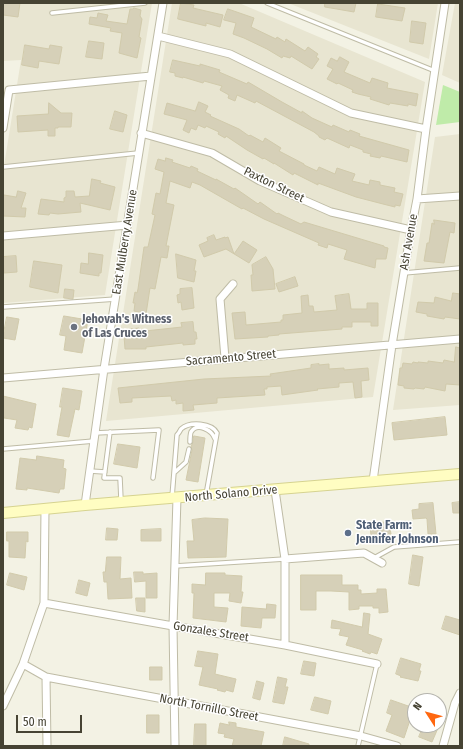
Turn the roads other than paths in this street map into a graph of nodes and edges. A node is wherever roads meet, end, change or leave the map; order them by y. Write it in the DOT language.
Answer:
graph roads {
  1 [pos="144,3"];
  2 [pos="163,3"];
  3 [pos="267,3"];
  4 [pos="446,3"];
  5 [pos="52,13"];
  6 [pos="158,36"];
  7 [pos="435,70"];
  8 [pos="151,76"];
  9 [pos="3,128"];
  10 [pos="426,128"];
  11 [pos="141,133"];
  12 [pos="138,153"];
  13 [pos="3,167"];
  14 [pos="460,196"];
  15 [pos="417,199"];
  16 [pos="128,225"];
  17 [pos="411,230"];
  18 [pos="3,236"];
  19 [pos="460,268"];
  20 [pos="404,273"];
  21 [pos="233,284"];
  22 [pos="116,299"];
  23 [pos="3,307"];
  24 [pos="460,339"];
  25 [pos="392,345"];
  26 [pos="225,358"];
  27 [pos="104,369"];
  28 [pos="3,378"];
  29 [pos="110,432"];
  30 [pos="94,437"];
  31 [pos="216,440"];
  32 [pos="190,442"];
  33 [pos="3,449"];
  34 [pos="189,449"];
  35 [pos="90,471"];
  36 [pos="105,472"];
  37 [pos="174,472"];
  38 [pos="460,474"];
  39 [pos="153,478"];
  40 [pos="374,481"];
  41 [pos="275,490"];
  42 [pos="206,496"];
  43 [pos="174,498"];
  44 [pos="121,502"];
  45 [pos="85,505"];
  46 [pos="44,510"];
  47 [pos="3,513"];
  48 [pos="460,542"];
  49 [pos="373,558"];
  50 [pos="285,559"];
  51 [pos="382,563"];
  52 [pos="175,566"];
  53 [pos="44,603"];
  54 [pos="173,626"];
  55 [pos="285,645"];
  56 [pos="23,664"];
  57 [pos="377,664"];
  58 [pos="46,677"];
  59 [pos="460,693"];
  60 [pos="175,701"];
  61 [pos="3,706"];
  62 [pos="361,736"];
  63 [pos="47,746"];
  64 [pos="175,746"];
  65 [pos="358,746"];
  66 [pos="397,746"];
  67 [pos="443,746"];
  1 -- 5 [label="lane"];
  2 -- 6 [label="street, East Mulberry Avenue"];
  3 -- 7 [label="lane"];
  4 -- 7 [label="street, Ash Avenue"];
  6 -- 8 [label="street, East Mulberry Avenue"];
  6 -- 10 [label="street"];
  7 -- 10 [label="street, Ash Avenue"];
  8 -- 9 [label="street"];
  8 -- 11 [label="street, East Mulberry Avenue"];
  10 -- 15 [label="street, Ash Avenue"];
  11 -- 12 [label="street, East Mulberry Avenue"];
  11 -- 17 [label="street, Paxton Street"];
  12 -- 13 [label="lane"];
  12 -- 16 [label="street, East Mulberry Avenue"];
  14 -- 15 [label="street"];
  15 -- 17 [label="street, Ash Avenue"];
  16 -- 18 [label="street"];
  16 -- 22 [label="street, East Mulberry Avenue"];
  17 -- 20 [label="street, Ash Avenue"];
  19 -- 20 [label="lane"];
  20 -- 25 [label="street, Ash Avenue"];
  21 -- 26 [label="street"];
  22 -- 23 [label="lane"];
  22 -- 27 [label="street, East Mulberry Avenue"];
  24 -- 25 [label="street, Sacramento Street"];
  25 -- 26 [label="street, Sacramento Street"];
  25 -- 40 [label="street, Ash Avenue"];
  26 -- 27 [label="street, Sacramento Street"];
  27 -- 28 [label="street, Sacramento Street"];
  27 -- 30 [label="street, East Mulberry Avenue"];
  29 -- 30 [label="lane"];
  29 -- 36 [label="lane"];
  29 -- 39 [label="lane"];
  30 -- 33 [label="lane"];
  30 -- 35 [label="street, East Mulberry Avenue"];
  31 -- 32 [label="lane"];
  31 -- 37 [label="lane"];
  31 -- 42 [label="lane"];
  34 -- 37 [label="lane"];
  35 -- 36 [label="lane"];
  35 -- 45 [label="street, East Mulberry Avenue"];
  36 -- 44 [label="lane"];
  37 -- 43 [label="lane"];
  38 -- 40 [label="main road, North Solano Drive"];
  40 -- 41 [label="main road, North Solano Drive"];
  41 -- 42 [label="main road, North Solano Drive"];
  41 -- 50 [label="street"];
  42 -- 43 [label="main road, North Solano Drive"];
  43 -- 44 [label="main road, North Solano Drive"];
  43 -- 52 [label="street"];
  44 -- 45 [label="main road, North Solano Drive"];
  45 -- 46 [label="main road, North Solano Drive"];
  46 -- 47 [label="main road, North Solano Drive"];
  46 -- 53 [label="street"];
  48 -- 49 [label="lane"];
  49 -- 50 [label="street"];
  49 -- 51 [label="street"];
  50 -- 52 [label="lane"];
  50 -- 55 [label="street"];
  52 -- 54 [label="street"];
  53 -- 54 [label="street, Gonzales Street"];
  53 -- 56 [label="street"];
  54 -- 55 [label="street, Gonzales Street"];
  54 -- 60 [label="street"];
  55 -- 57 [label="street, Gonzales Street"];
  56 -- 58 [label="street, North Tornillo Street"];
  56 -- 61 [label="street"];
  57 -- 62 [label="lane"];
  58 -- 60 [label="street, North Tornillo Street"];
  58 -- 63 [label="street"];
  59 -- 67 [label="street"];
  60 -- 62 [label="street, North Tornillo Street"];
  60 -- 64 [label="street"];
  62 -- 65 [label="lane"];
  62 -- 66 [label="street, North Tornillo Street"];
}
